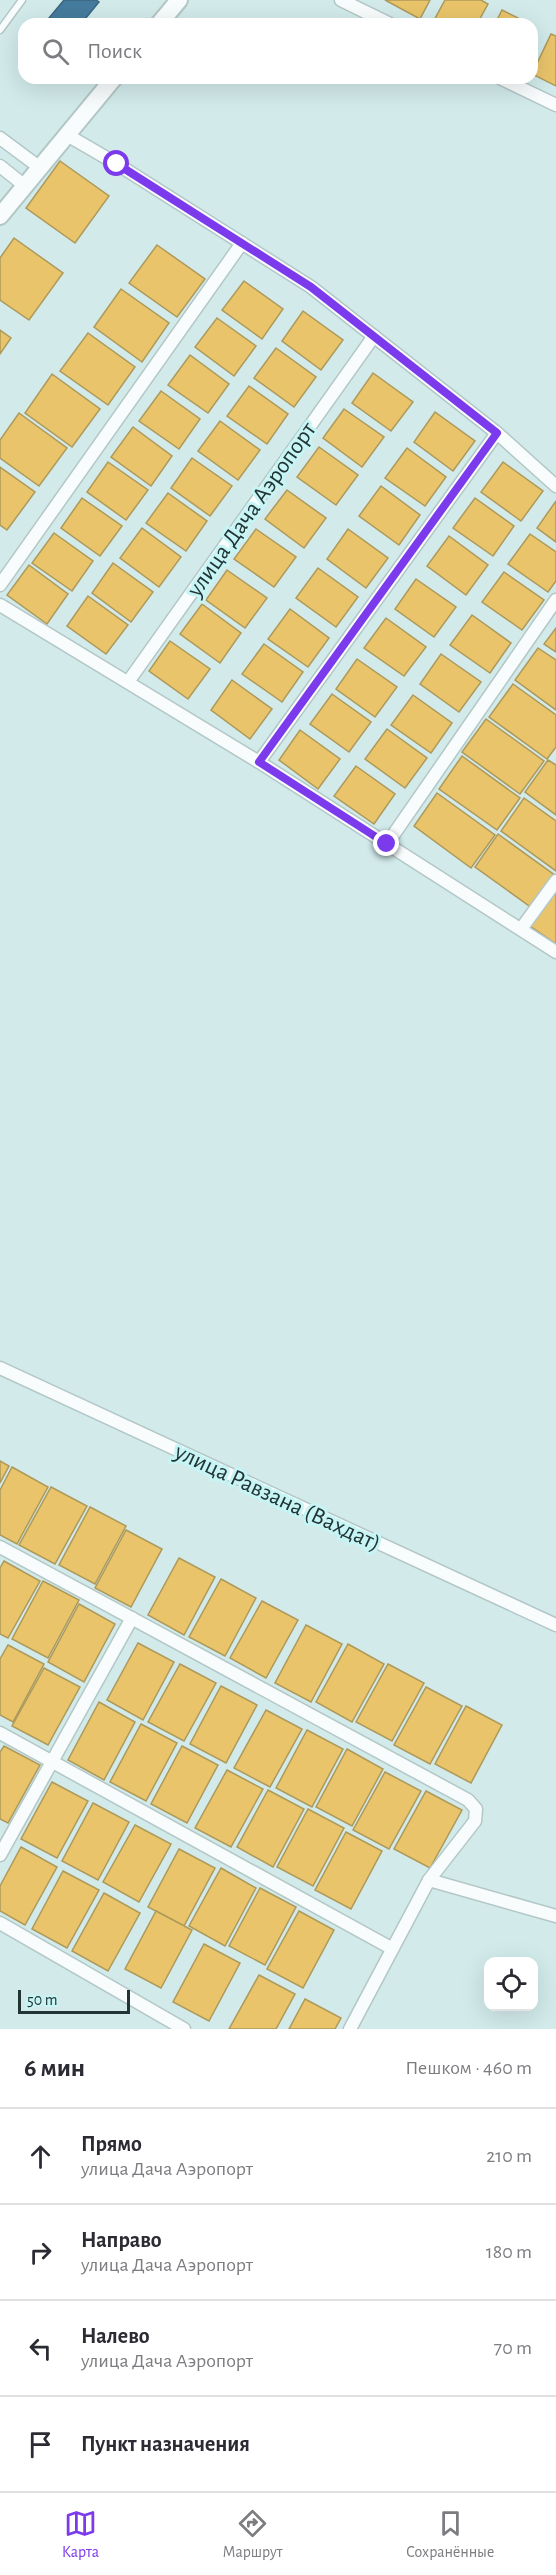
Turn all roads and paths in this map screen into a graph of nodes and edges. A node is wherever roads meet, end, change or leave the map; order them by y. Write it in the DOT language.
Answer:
graph roads {
  1 [pos="22,0"];
  2 [pos="179,0"];
  3 [pos="341,0"];
  4 [pos="164,18"];
  5 [pos="378,18"];
  6 [pos="0,30"];
  7 [pos="109,84"];
  8 [pos="512,84"];
  9 [pos="556,105"];
  10 [pos="67,135"];
  11 [pos="0,138"];
  12 [pos="0,166"];
  13 [pos="39,167"];
  14 [pos="25,186"];
  15 [pos="0,216"];
  16 [pos="242,243"];
  17 [pos="374,336"];
  18 [pos="497,433"];
  19 [pos="556,486"];
  20 [pos="0,585"];
  21 [pos="556,600"];
  22 [pos="0,605"];
  23 [pos="128,682"];
  24 [pos="259,762"];
  25 [pos="387,844"];
  26 [pos="556,881"];
  27 [pos="521,929"];
  28 [pos="556,952"];
  29 [pos="0,1368"];
  30 [pos="0,1547"];
  31 [pos="132,1618"];
  32 [pos="556,1625"];
  33 [pos="0,1733"];
  34 [pos="53,1762"];
  35 [pos="0,1855"];
  36 [pos="429,1880"];
  37 [pos="556,1916"];
  38 [pos="0,1923"];
  39 [pos="391,1948"];
  40 [pos="184,2029"];
  41 [pos="350,2029"];
  1 -- 6 [label="lane"];
  2 -- 4 [label="main road"];
  3 -- 5 [label="street"];
  7 -- 10 [label="main road"];
  8 -- 9 [label="street"];
  10 -- 13 [label="main road"];
  10 -- 16 [label="street"];
  11 -- 13 [label="street"];
  12 -- 14 [label="street"];
  13 -- 14 [label="main road"];
  14 -- 15 [label="main road"];
  16 -- 17 [label="street"];
  16 -- 20 [label="street"];
  17 -- 18 [label="street"];
  17 -- 23 [label="street, улица Дача Аэропорт"];
  18 -- 19 [label="street"];
  18 -- 24 [label="street"];
  21 -- 25 [label="street"];
  22 -- 23 [label="street"];
  23 -- 24 [label="street"];
  24 -- 25 [label="street"];
  25 -- 27 [label="street"];
  26 -- 27 [label="street"];
  27 -- 28 [label="street"];
  29 -- 32 [label="street, улица Равзана (Вахдат)"];
  30 -- 31 [label="street"];
  31 -- 34 [label="street"];
  31 -- 36 [label="street"];
  33 -- 34 [label="street"];
  34 -- 35 [label="street"];
  34 -- 39 [label="street"];
  36 -- 37 [label="street"];
  36 -- 39 [label="street"];
  38 -- 40 [label="street"];
  39 -- 41 [label="street"];
}
